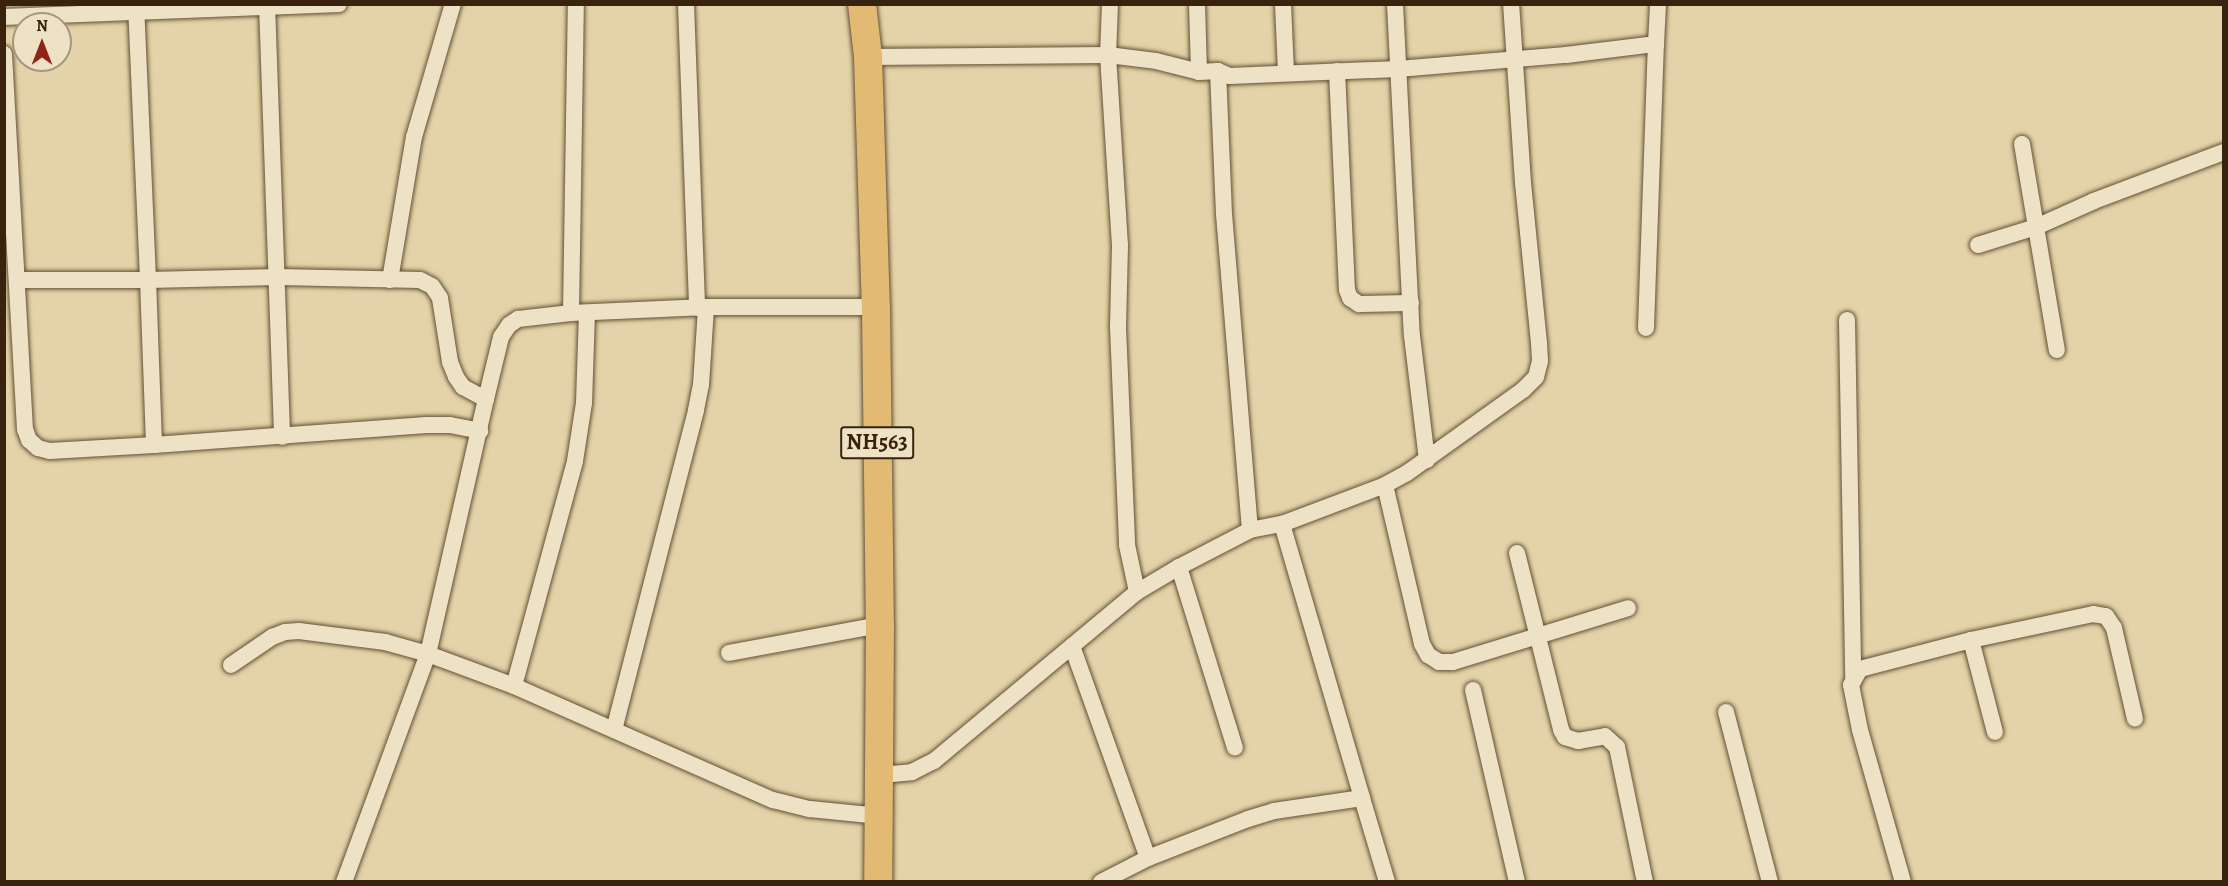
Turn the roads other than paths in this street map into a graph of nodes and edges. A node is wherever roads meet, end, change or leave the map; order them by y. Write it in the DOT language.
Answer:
graph roads {
  1 [pos="339,4"];
  2 [pos="453,4"];
  3 [pos="576,4"];
  4 [pos="686,4"];
  5 [pos="862,4"];
  6 [pos="1110,4"];
  7 [pos="1197,4"];
  8 [pos="1283,4"];
  9 [pos="1395,4"];
  10 [pos="1511,4"];
  11 [pos="1658,4"];
  12 [pos="267,7"];
  13 [pos="136,9"];
  14 [pos="4,17"];
  15 [pos="1656,44"];
  16 [pos="4,54"];
  17 [pos="1108,55"];
  18 [pos="868,57"];
  19 [pos="1514,58"];
  20 [pos="1398,69"];
  21 [pos="1218,71"];
  22 [pos="1337,71"];
  23 [pos="1199,72"];
  24 [pos="1287,72"];
  25 [pos="2022,144"];
  26 [pos="2223,152"];
  27 [pos="2036,227"];
  28 [pos="1978,245"];
  29 [pos="278,277"];
  30 [pos="17,280"];
  31 [pos="148,280"];
  32 [pos="390,280"];
  33 [pos="1411,303"];
  34 [pos="702,307"];
  35 [pos="876,307"];
  36 [pos="579,313"];
  37 [pos="1847,320"];
  38 [pos="1646,328"];
  39 [pos="2058,350"];
  40 [pos="486,399"];
  41 [pos="480,431"];
  42 [pos="282,437"];
  43 [pos="154,445"];
  44 [pos="1427,460"];
  45 [pos="1385,485"];
  46 [pos="1282,524"];
  47 [pos="1251,530"];
  48 [pos="1517,553"];
  49 [pos="1179,567"];
  50 [pos="1137,592"];
  51 [pos="1628,608"];
  52 [pos="880,625"];
  53 [pos="1538,636"];
  54 [pos="1971,640"];
  55 [pos="1072,646"];
  56 [pos="729,653"];
  57 [pos="428,654"];
  58 [pos="231,665"];
  59 [pos="1853,677"];
  60 [pos="514,686"];
  61 [pos="1473,690"];
  62 [pos="1726,712"];
  63 [pos="2135,719"];
  64 [pos="614,730"];
  65 [pos="1995,732"];
  66 [pos="1235,748"];
  67 [pos="880,775"];
  68 [pos="1362,798"];
  69 [pos="880,816"];
  70 [pos="1148,858"];
  71 [pos="344,882"];
  72 [pos="878,882"];
  73 [pos="1101,882"];
  74 [pos="1387,882"];
  75 [pos="1517,882"];
  76 [pos="1645,882"];
  77 [pos="1770,882"];
  78 [pos="1903,882"];
  1 -- 12 [label="street"];
  2 -- 32 [label="street"];
  3 -- 36 [label="street"];
  4 -- 34 [label="street"];
  5 -- 18 [label="highway, NH563"];
  6 -- 17 [label="street"];
  7 -- 23 [label="street"];
  8 -- 24 [label="street"];
  9 -- 20 [label="street"];
  10 -- 19 [label="street"];
  11 -- 15 [label="street"];
  12 -- 13 [label="street"];
  12 -- 29 [label="street"];
  13 -- 14 [label="street"];
  13 -- 31 [label="street"];
  15 -- 19 [label="street"];
  15 -- 38 [label="street"];
  16 -- 30 [label="street"];
  17 -- 18 [label="street"];
  17 -- 23 [label="street"];
  17 -- 50 [label="street"];
  18 -- 35 [label="highway, NH563"];
  19 -- 20 [label="street"];
  19 -- 44 [label="street"];
  20 -- 22 [label="street"];
  20 -- 33 [label="street"];
  21 -- 23 [label="street"];
  21 -- 24 [label="street"];
  21 -- 47 [label="street"];
  22 -- 24 [label="street"];
  22 -- 33 [label="street"];
  25 -- 27 [label="street"];
  26 -- 27 [label="street"];
  27 -- 28 [label="street"];
  27 -- 39 [label="street"];
  29 -- 31 [label="street"];
  29 -- 32 [label="street"];
  29 -- 42 [label="street"];
  30 -- 31 [label="street"];
  30 -- 43 [label="street"];
  31 -- 43 [label="street"];
  32 -- 40 [label="street"];
  33 -- 44 [label="street"];
  34 -- 35 [label="street"];
  34 -- 36 [label="street"];
  34 -- 64 [label="street"];
  35 -- 52 [label="highway, NH563"];
  36 -- 40 [label="street"];
  36 -- 60 [label="street"];
  37 -- 59 [label="street"];
  40 -- 41 [label="street"];
  41 -- 42 [label="street"];
  41 -- 57 [label="street"];
  42 -- 43 [label="street"];
  44 -- 45 [label="street"];
  45 -- 46 [label="street"];
  45 -- 53 [label="street"];
  46 -- 47 [label="street"];
  46 -- 68 [label="street"];
  47 -- 49 [label="street"];
  48 -- 53 [label="street"];
  49 -- 50 [label="street"];
  49 -- 66 [label="street"];
  50 -- 55 [label="street"];
  51 -- 53 [label="street"];
  52 -- 56 [label="street"];
  52 -- 67 [label="highway, NH563"];
  53 -- 76 [label="street"];
  54 -- 59 [label="street"];
  54 -- 63 [label="street"];
  54 -- 65 [label="street"];
  55 -- 67 [label="street"];
  55 -- 70 [label="street"];
  57 -- 58 [label="street"];
  57 -- 60 [label="street"];
  57 -- 71 [label="street"];
  59 -- 78 [label="street"];
  60 -- 64 [label="street"];
  61 -- 75 [label="street"];
  62 -- 77 [label="street"];
  64 -- 69 [label="street"];
  67 -- 69 [label="highway, NH563"];
  68 -- 70 [label="street"];
  68 -- 74 [label="street"];
  69 -- 72 [label="highway, NH563"];
  70 -- 73 [label="street"];
}
